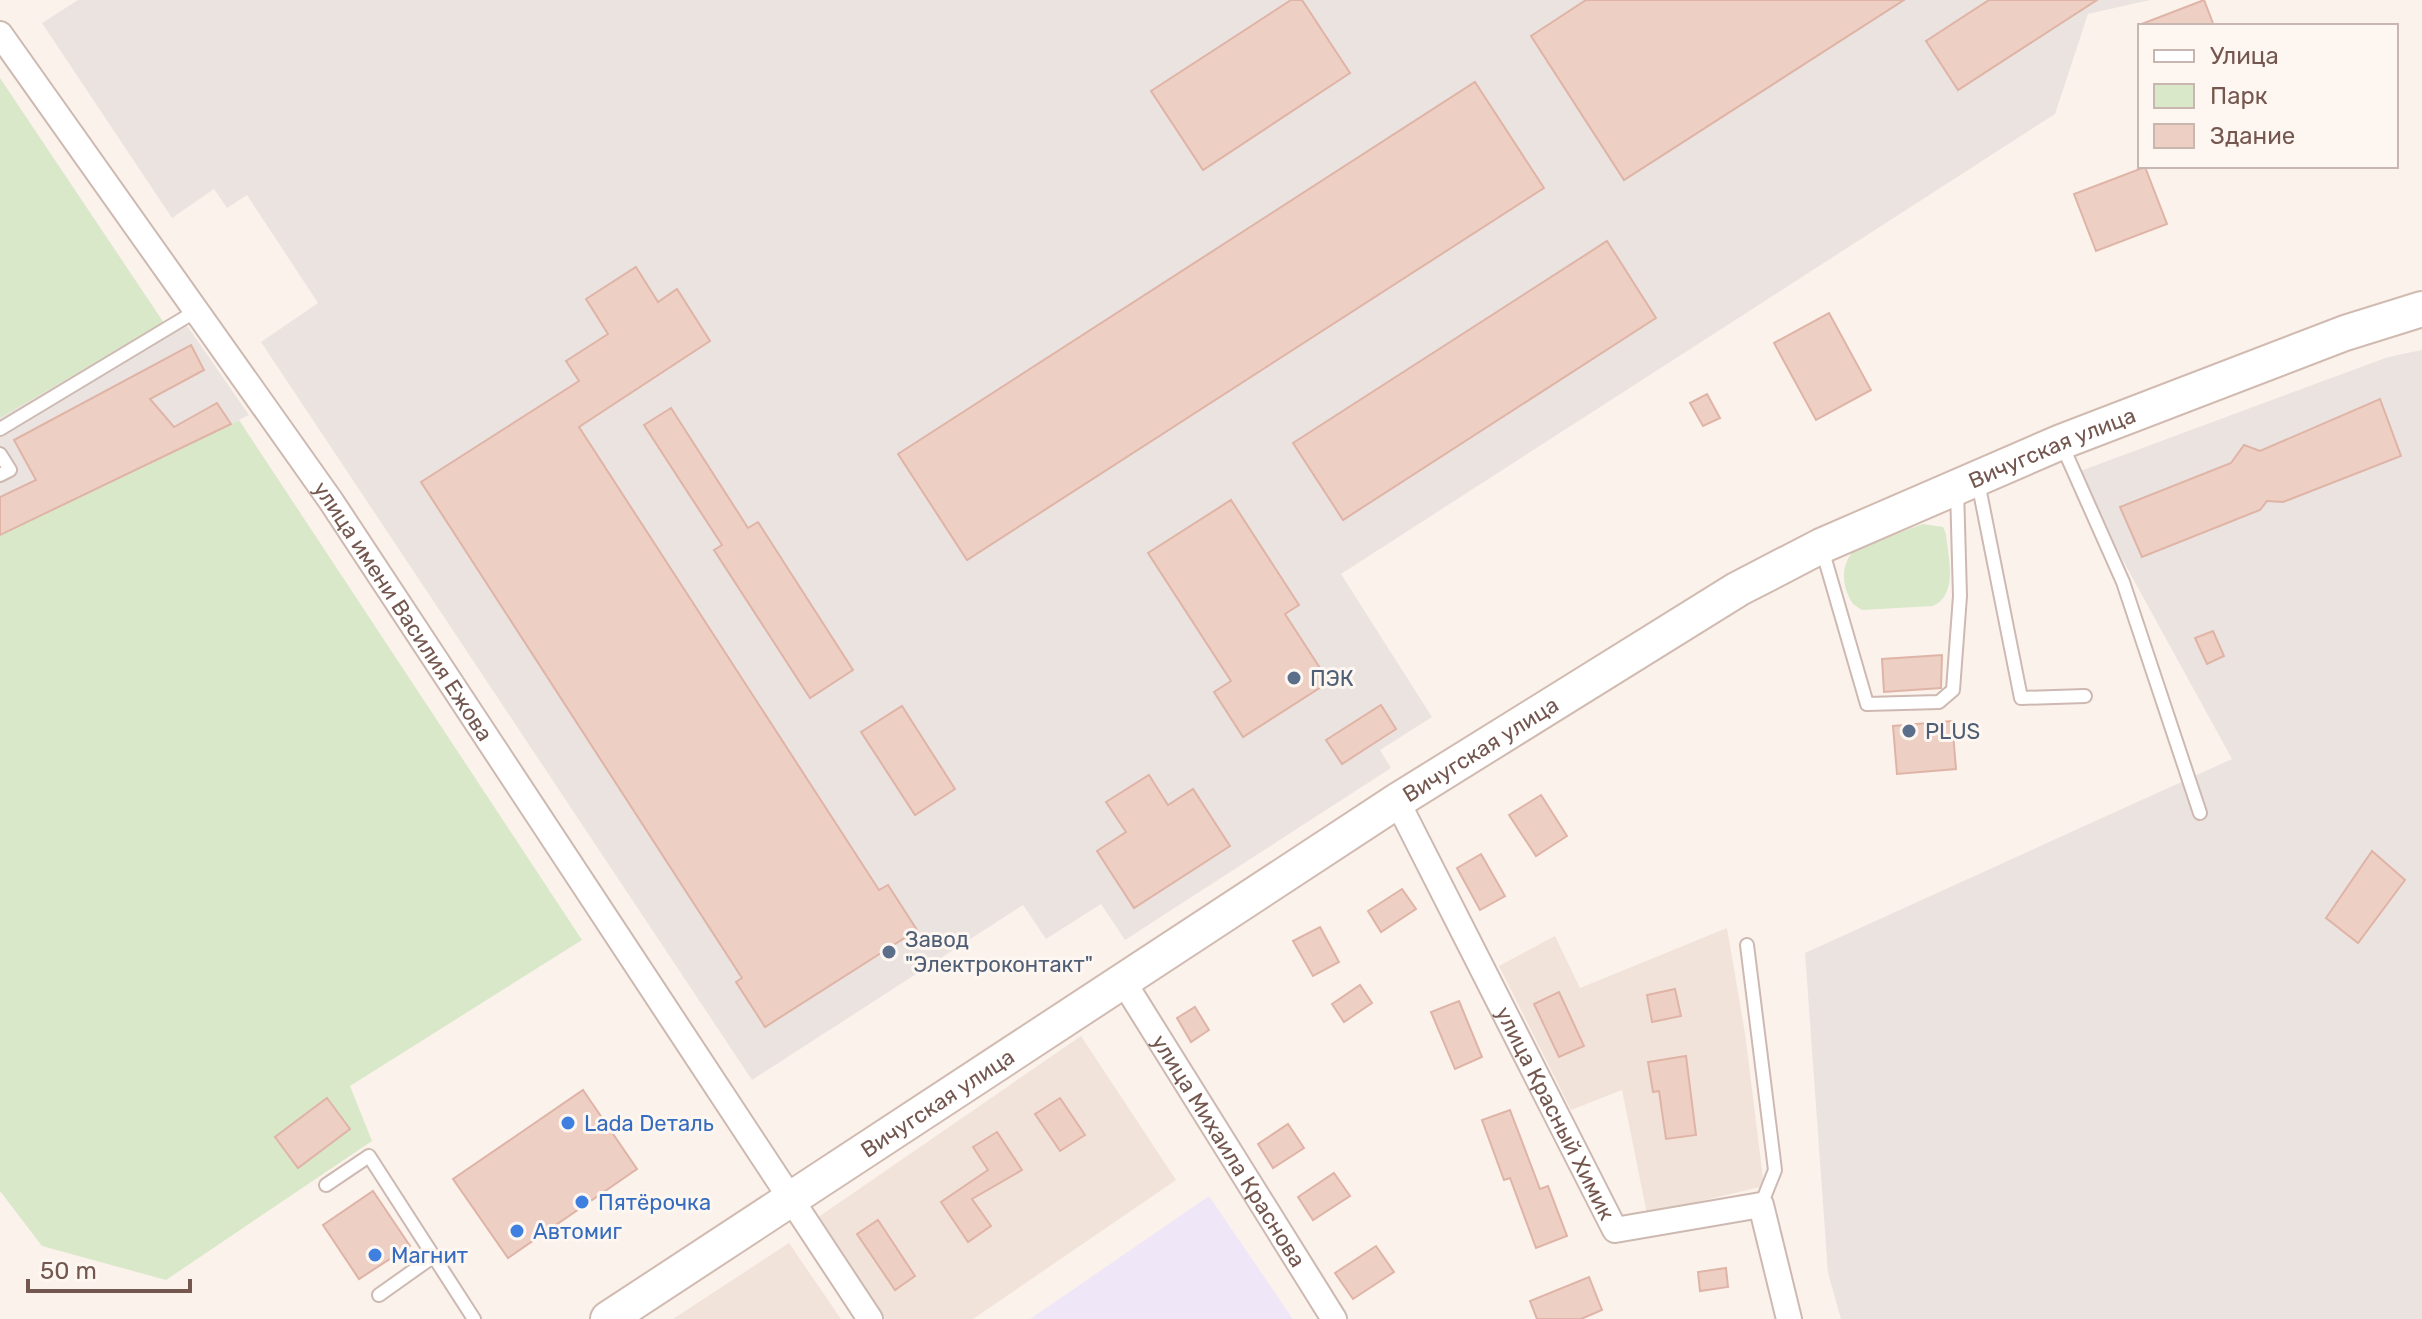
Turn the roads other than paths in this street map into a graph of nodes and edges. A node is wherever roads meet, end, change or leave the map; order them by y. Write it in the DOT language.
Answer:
graph roads {
  1 [pos="0,34"];
  2 [pos="2422,309"];
  3 [pos="196,311"];
  4 [pos="0,429"];
  5 [pos="2061,442"];
  6 [pos="0,454"];
  7 [pos="0,475"];
  8 [pos="1967,483"];
  9 [pos="1821,546"];
  10 [pos="2085,696"];
  11 [pos="1397,801"];
  12 [pos="2200,813"];
  13 [pos="1747,945"];
  14 [pos="1123,981"];
  15 [pos="326,1185"];
  16 [pos="790,1200"];
  17 [pos="1761,1205"];
  18 [pos="434,1256"];
  19 [pos="379,1295"];
  20 [pos="474,1319"];
  21 [pos="608,1319"];
  22 [pos="870,1319"];
  23 [pos="1334,1319"];
  24 [pos="1789,1319"];
  1 -- 3 [label="street, улица имени Василия Ежова"];
  2 -- 5 [label="main road, Вичугская улица"];
  3 -- 4 [label="lane"];
  3 -- 16 [label="street, улица имени Василия Ежова"];
  5 -- 8 [label="main road, Вичугская улица"];
  5 -- 12 [label="lane"];
  6 -- 7 [label="lane"];
  8 -- 9 [label="main road, Вичугская улица"];
  8 -- 9 [label="lane"];
  8 -- 10 [label="lane"];
  9 -- 11 [label="main road, Вичугская улица"];
  11 -- 14 [label="main road, Вичугская улица"];
  11 -- 17 [label="street, улица Красный Химик"];
  13 -- 17 [label="lane"];
  14 -- 16 [label="main road, Вичугская улица"];
  14 -- 23 [label="street, улица Михаила Краснова"];
  15 -- 18 [label="lane"];
  16 -- 21 [label="main road, Вичугская улица"];
  16 -- 22 [label="street, улица имени Василия Ежова"];
  17 -- 24 [label="street"];
  18 -- 19 [label="lane"];
  18 -- 20 [label="lane"];
}
